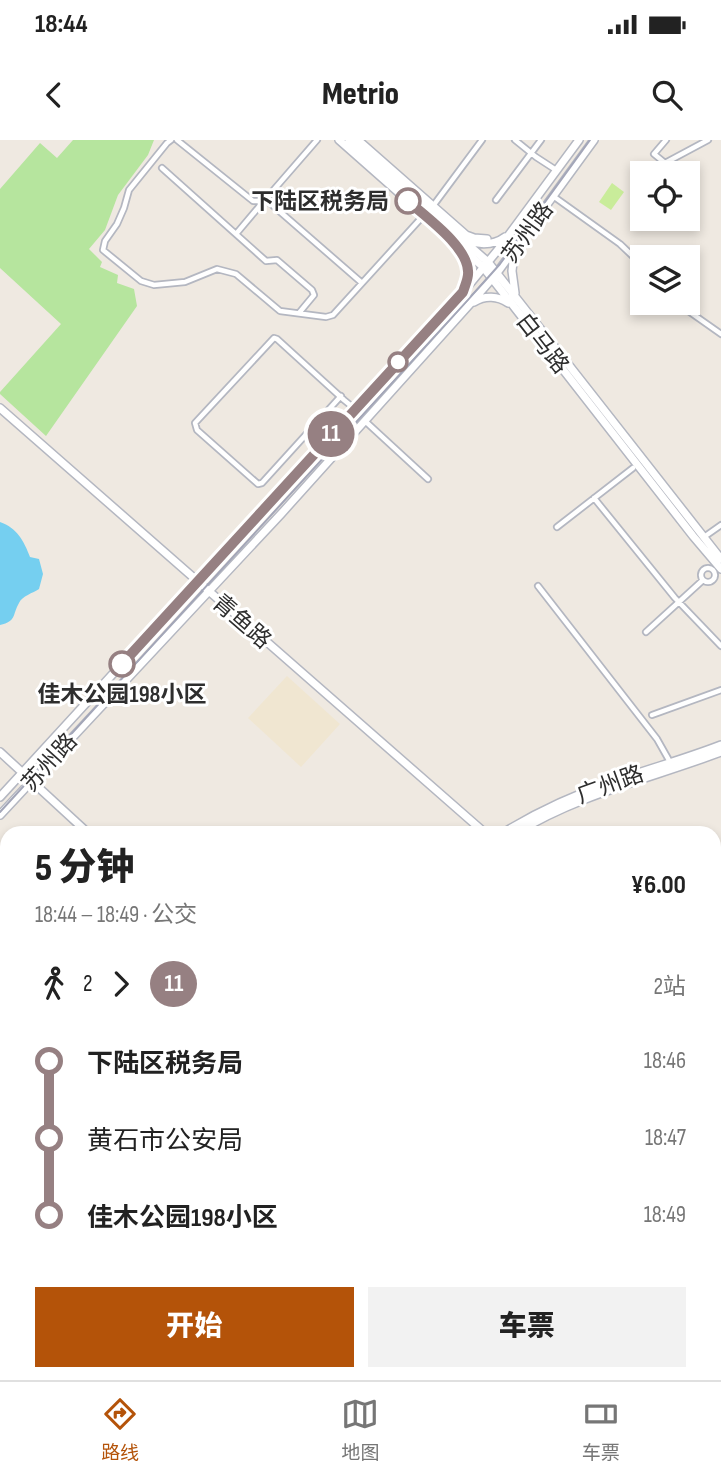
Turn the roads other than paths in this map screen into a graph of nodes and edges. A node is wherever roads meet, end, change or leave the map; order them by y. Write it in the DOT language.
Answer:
graph roads {
  1 [pos="171,140"];
  2 [pos="177,140"];
  3 [pos="317,140"];
  4 [pos="339,140"];
  5 [pos="349,140"];
  6 [pos="482,140"];
  7 [pos="515,140"];
  8 [pos="541,140"];
  9 [pos="579,140"];
  10 [pos="594,140"];
  11 [pos="666,140"];
  12 [pos="708,140"];
  13 [pos="360,143"];
  14 [pos="531,153"];
  15 [pos="162,168"];
  16 [pos="556,170"];
  17 [pos="554,196"];
  18 [pos="496,200"];
  19 [pos="264,201"];
  20 [pos="433,206"];
  21 [pos="424,215"];
  22 [pos="236,234"];
  23 [pos="509,235"];
  24 [pos="455,238"];
  25 [pos="488,239"];
  26 [pos="516,247"];
  27 [pos="630,254"];
  28 [pos="485,264"];
  29 [pos="495,276"];
  30 [pos="362,283"];
  31 [pos="463,292"];
  32 [pos="470,304"];
  33 [pos="520,308"];
  34 [pos="299,313"];
  35 [pos="694,315"];
  36 [pos="721,334"];
  37 [pos="341,396"];
  38 [pos="0,408"];
  39 [pos="355,409"];
  40 [pos="365,421"];
  41 [pos="633,468"];
  42 [pos="428,479"];
  43 [pos="594,498"];
  44 [pos="721,524"];
  45 [pos="557,527"];
  46 [pos="701,540"];
  47 [pos="721,559"];
  48 [pos="718,574"];
  49 [pos="704,580"];
  50 [pos="197,582"];
  51 [pos="538,586"];
  52 [pos="208,591"];
  53 [pos="679,602"];
  54 [pos="646,632"];
  55 [pos="721,646"];
  56 [pos="721,690"];
  57 [pos="652,715"];
  58 [pos="721,745"];
  59 [pos="0,752"];
  60 [pos="721,752"];
  61 [pos="670,762"];
  62 [pos="23,773"];
  63 [pos="32,781"];
  64 [pos="0,797"];
  65 [pos="0,815"];
  66 [pos="80,826"];
  67 [pos="477,826"];
  68 [pos="514,826"];
  69 [pos="527,826"];
  1 -- 34 [label="street"];
  2 -- 19 [label="street"];
  3 -- 19 [label="street"];
  4 -- 21 [label="main road, 白马路"];
  5 -- 13 [label="main road, 白马路"];
  6 -- 20 [label="street"];
  7 -- 14 [label="street"];
  8 -- 14 [label="street"];
  9 -- 16 [label="main road, 苏州路"];
  10 -- 17 [label="main road, 苏州路"];
  11 -- 12 [label="street"];
  13 -- 20 [label="main road"];
  13 -- 24 [label="main road, 白马路"];
  14 -- 16 [label="street"];
  14 -- 18 [label="street"];
  15 -- 22 [label="street"];
  16 -- 23 [label="main road, 苏州路"];
  17 -- 26 [label="main road, 苏州路"];
  17 -- 27 [label="street"];
  19 -- 22 [label="street"];
  19 -- 30 [label="street"];
  20 -- 25 [label="main road"];
  21 -- 24 [label="main road, 白马路"];
  21 -- 30 [label="street"];
  22 -- 34 [label="street"];
  23 -- 24 [label="main road"];
  23 -- 28 [label="main road, 苏州路"];
  24 -- 28 [label="main road, 白马路"];
  24 -- 31 [label="main road"];
  26 -- 29 [label="main road, 苏州路"];
  26 -- 33 [label="main road"];
  28 -- 29 [label="main road, 白马路"];
  28 -- 31 [label="main road, 苏州路"];
  29 -- 32 [label="main road, 苏州路"];
  29 -- 33 [label="main road, 白马路"];
  30 -- 34 [label="street"];
  31 -- 39 [label="main road, 苏州路"];
  32 -- 33 [label="main road"];
  32 -- 40 [label="main road, 苏州路"];
  33 -- 46 [label="main road, 白马路"];
  35 -- 36 [label="street"];
  37 -- 37 [label="street"];
  37 -- 39 [label="street"];
  38 -- 50 [label="main road, 青鱼路"];
  39 -- 50 [label="main road, 苏州路"];
  40 -- 42 [label="street"];
  40 -- 52 [label="main road, 苏州路"];
  41 -- 43 [label="street"];
  43 -- 45 [label="street"];
  43 -- 53 [label="street"];
  44 -- 46 [label="street"];
  46 -- 47 [label="main road, 白马路"];
  46 -- 48 [label="main road, 白马路"];
  48 -- 49 [label="street"];
  48 -- 49 [label="street"];
  49 -- 53 [label="street"];
  50 -- 52 [label="main road, 青鱼路"];
  50 -- 62 [label="main road, 苏州路"];
  51 -- 61 [label="street"];
  52 -- 63 [label="main road, 苏州路"];
  52 -- 67 [label="main road, 青鱼路"];
  53 -- 54 [label="street"];
  53 -- 55 [label="street"];
  56 -- 57 [label="street"];
  58 -- 61 [label="main road, 广州路"];
  59 -- 62 [label="main road"];
  60 -- 69 [label="main road, 广州路"];
  61 -- 68 [label="main road, 广州路"];
  62 -- 63 [label="main road"];
  62 -- 64 [label="main road, 苏州路"];
  63 -- 65 [label="main road, 苏州路"];
  63 -- 66 [label="main road"];
}
